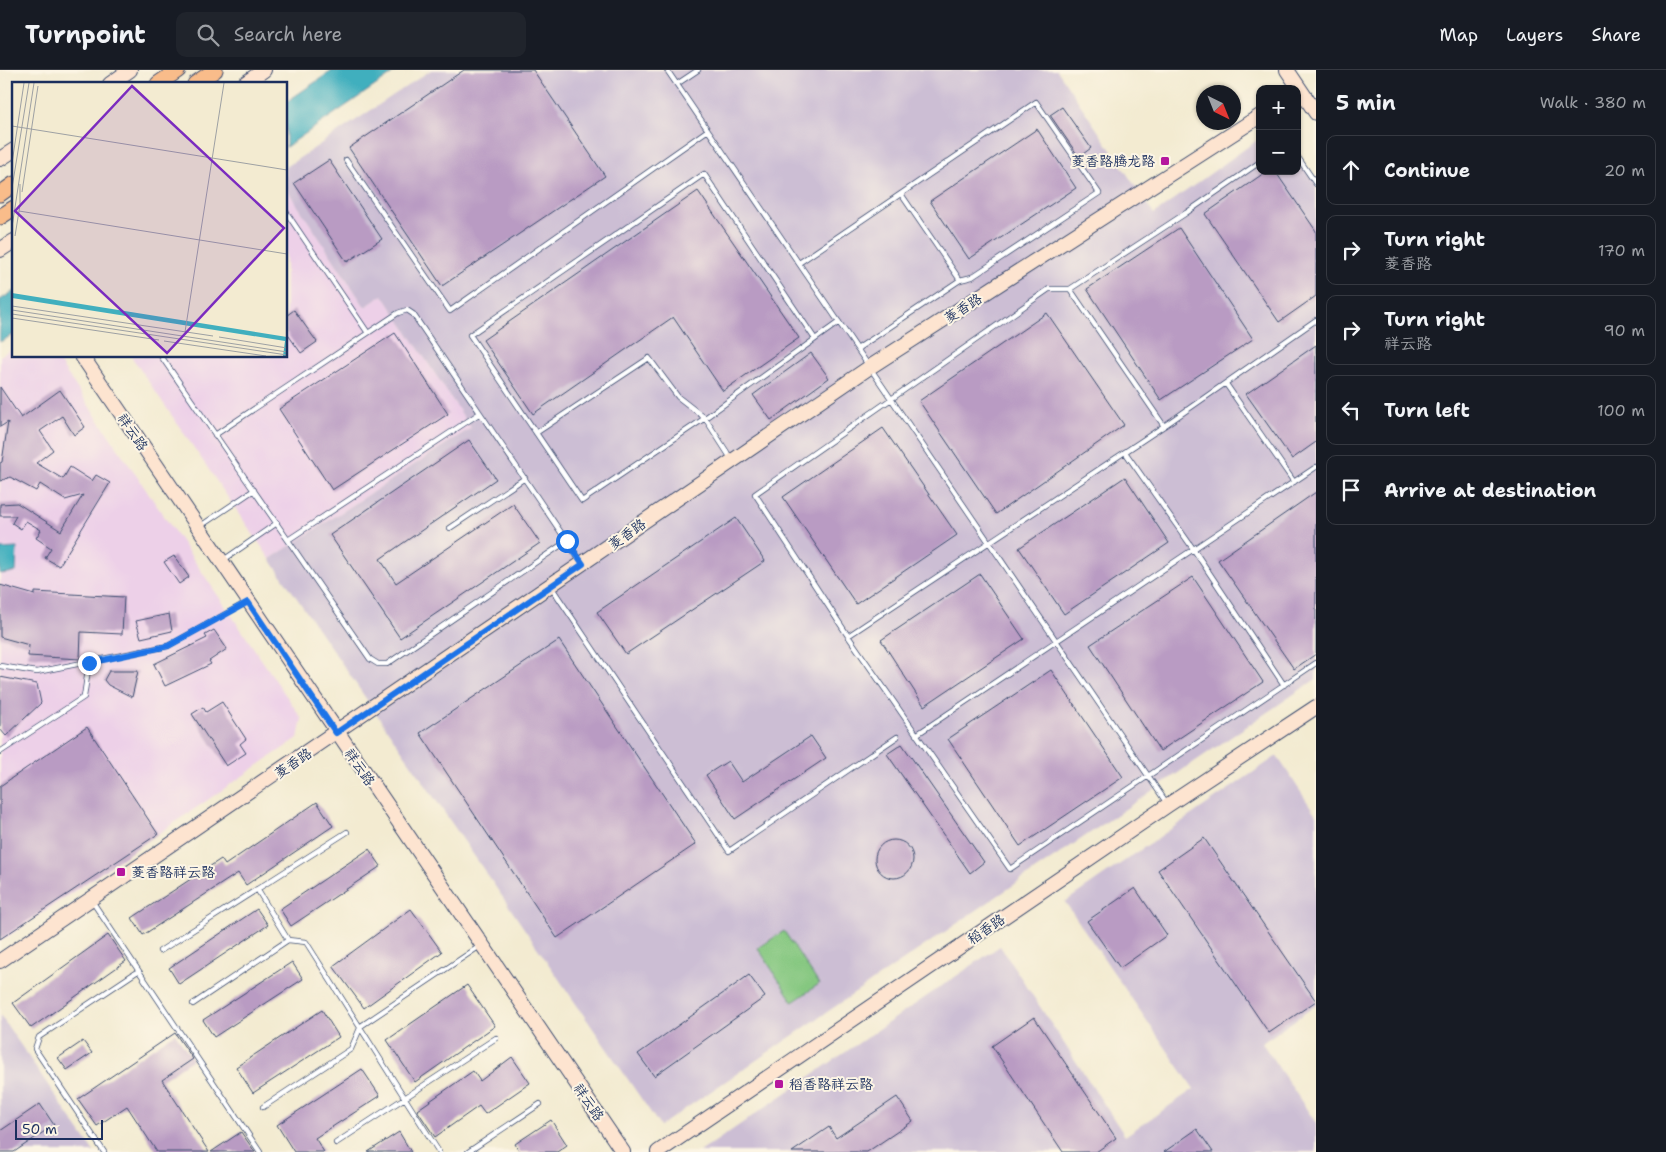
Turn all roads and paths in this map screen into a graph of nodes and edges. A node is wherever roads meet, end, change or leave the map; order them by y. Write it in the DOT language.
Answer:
graph roads {
  1 [pos="130,70"];
  2 [pos="178,70"];
  3 [pos="215,70"];
  4 [pos="264,70"];
  5 [pos="667,70"];
  6 [pos="698,70"];
  7 [pos="1287,70"];
  8 [pos="113,82"];
  9 [pos="161,82"];
  10 [pos="198,82"];
  11 [pos="247,82"];
  12 [pos="677,84"];
  13 [pos="1296,85"];
  14 [pos="1301,94"];
  15 [pos="1316,113"];
  16 [pos="1256,119"];
  17 [pos="708,130"];
  18 [pos="12,151"];
  19 [pos="0,159"];
  20 [pos="346,160"];
  21 [pos="1301,162"];
  22 [pos="1256,165"];
  23 [pos="1316,184"];
  24 [pos="12,185"];
  25 [pos="0,194"];
  26 [pos="901,194"];
  27 [pos="12,209"];
  28 [pos="288,215"];
  29 [pos="0,217"];
  30 [pos="799,263"];
  31 [pos="960,280"];
  32 [pos="1070,290"];
  33 [pos="1316,320"];
  34 [pos="839,322"];
  35 [pos="368,333"];
  36 [pos="815,339"];
  37 [pos="857,349"];
  38 [pos="83,358"];
  39 [pos="162,358"];
  40 [pos="870,368"];
  41 [pos="1226,384"];
  42 [pos="891,399"];
  43 [pos="480,413"];
  44 [pos="705,418"];
  45 [pos="1164,426"];
  46 [pos="536,433"];
  47 [pos="215,435"];
  48 [pos="1125,452"];
  49 [pos="732,460"];
  50 [pos="1316,467"];
  51 [pos="524,478"];
  52 [pos="1294,482"];
  53 [pos="254,490"];
  54 [pos="277,523"];
  55 [pos="198,528"];
  56 [pos="450,528"];
  57 [pos="288,540"];
  58 [pos="567,541"];
  59 [pos="990,544"];
  60 [pos="1194,550"];
  61 [pos="221,562"];
  62 [pos="583,564"];
  63 [pos="552,586"];
  64 [pos="248,602"];
  65 [pos="848,636"];
  66 [pos="1057,643"];
  67 [pos="89,663"];
  68 [pos="1316,663"];
  69 [pos="0,666"];
  70 [pos="1284,685"];
  71 [pos="1316,707"];
  72 [pos="336,733"];
  73 [pos="916,735"];
  74 [pos="897,738"];
  75 [pos="0,752"];
  76 [pos="1148,776"];
  77 [pos="1168,805"];
  78 [pos="347,832"];
  79 [pos="257,889"];
  80 [pos="91,900"];
  81 [pos="288,940"];
  82 [pos="482,945"];
  83 [pos="160,951"];
  84 [pos="0,961"];
  85 [pos="138,971"];
  86 [pos="192,1004"];
  87 [pos="361,1026"];
  88 [pos="496,1038"];
  89 [pos="405,1098"];
  90 [pos="540,1104"];
  91 [pos="263,1107"];
  92 [pos="336,1143"];
  93 [pos="104,1152"];
  94 [pos="260,1152"];
  95 [pos="439,1152"];
  96 [pos="468,1152"];
  97 [pos="623,1152"];
  98 [pos="658,1152"];
  1 -- 8 [label="street"];
  2 -- 9 [label="main road"];
  3 -- 10 [label="main road"];
  4 -- 11 [label="street"];
  5 -- 12 [label="lane"];
  6 -- 12 [label="lane"];
  7 -- 13 [label="street"];
  12 -- 17 [label="lane"];
  14 -- 15 [label="street"];
  16 -- 40 [label="street, 菱香路"];
  17 -- 20 [label="lane"];
  17 -- 30 [label="lane"];
  18 -- 19 [label="street"];
  21 -- 23 [label="lane"];
  22 -- 32 [label="lane"];
  24 -- 25 [label="main road"];
  26 -- 30 [label="lane"];
  26 -- 31 [label="lane"];
  26 -- 31 [label="lane"];
  27 -- 29 [label="main road"];
  28 -- 35 [label="lane"];
  30 -- 34 [label="lane"];
  31 -- 37 [label="lane"];
  32 -- 42 [label="lane"];
  32 -- 45 [label="lane"];
  33 -- 41 [label="lane"];
  34 -- 36 [label="lane"];
  34 -- 37 [label="lane"];
  35 -- 43 [label="lane"];
  35 -- 47 [label="lane"];
  36 -- 44 [label="lane"];
  36 -- 46 [label="lane"];
  37 -- 40 [label="lane"];
  38 -- 55 [label="street, 祥云路"];
  39 -- 47 [label="lane"];
  40 -- 42 [label="lane"];
  40 -- 49 [label="street, 菱香路"];
  41 -- 45 [label="lane"];
  41 -- 52 [label="lane"];
  42 -- 59 [label="lane"];
  42 -- 65 [label="lane"];
  43 -- 51 [label="lane"];
  43 -- 57 [label="lane"];
  44 -- 46 [label="lane"];
  44 -- 46 [label="lane"];
  44 -- 49 [label="lane"];
  45 -- 48 [label="lane"];
  47 -- 53 [label="lane"];
  48 -- 59 [label="lane"];
  48 -- 60 [label="lane"];
  49 -- 62 [label="street, 菱香路"];
  50 -- 52 [label="lane"];
  51 -- 56 [label="lane"];
  51 -- 58 [label="lane"];
  52 -- 60 [label="lane"];
  53 -- 54 [label="lane"];
  53 -- 55 [label="lane"];
  54 -- 57 [label="lane"];
  54 -- 61 [label="lane"];
  55 -- 61 [label="street, 祥云路"];
  57 -- 58 [label="lane"];
  58 -- 62 [label="lane"];
  59 -- 65 [label="lane"];
  59 -- 66 [label="lane"];
  60 -- 66 [label="lane"];
  60 -- 70 [label="lane"];
  61 -- 64 [label="street, 祥云路"];
  62 -- 63 [label="street, 菱香路"];
  63 -- 72 [label="street, 菱香路"];
  63 -- 74 [label="lane"];
  64 -- 67 [label="lane"];
  64 -- 72 [label="street, 祥云路"];
  65 -- 73 [label="lane"];
  66 -- 73 [label="lane"];
  66 -- 76 [label="lane"];
  67 -- 69 [label="lane"];
  67 -- 75 [label="lane"];
  68 -- 70 [label="lane"];
  70 -- 76 [label="lane"];
  71 -- 77 [label="street, 稻香路"];
  72 -- 80 [label="street, 菱香路"];
  72 -- 82 [label="street, 祥云路"];
  73 -- 76 [label="lane"];
  76 -- 77 [label="lane"];
  77 -- 98 [label="street, 稻香路"];
  78 -- 79 [label="lane"];
  79 -- 81 [label="lane"];
  79 -- 83 [label="lane"];
  80 -- 84 [label="street, 菱香路"];
  80 -- 85 [label="lane"];
  81 -- 86 [label="lane"];
  81 -- 87 [label="lane"];
  82 -- 87 [label="lane"];
  82 -- 97 [label="street, 祥云路"];
  85 -- 93 [label="lane"];
  85 -- 94 [label="lane"];
  87 -- 89 [label="lane"];
  87 -- 91 [label="lane"];
  88 -- 89 [label="lane"];
  89 -- 92 [label="lane"];
  89 -- 95 [label="lane"];
  90 -- 96 [label="lane"];
}
